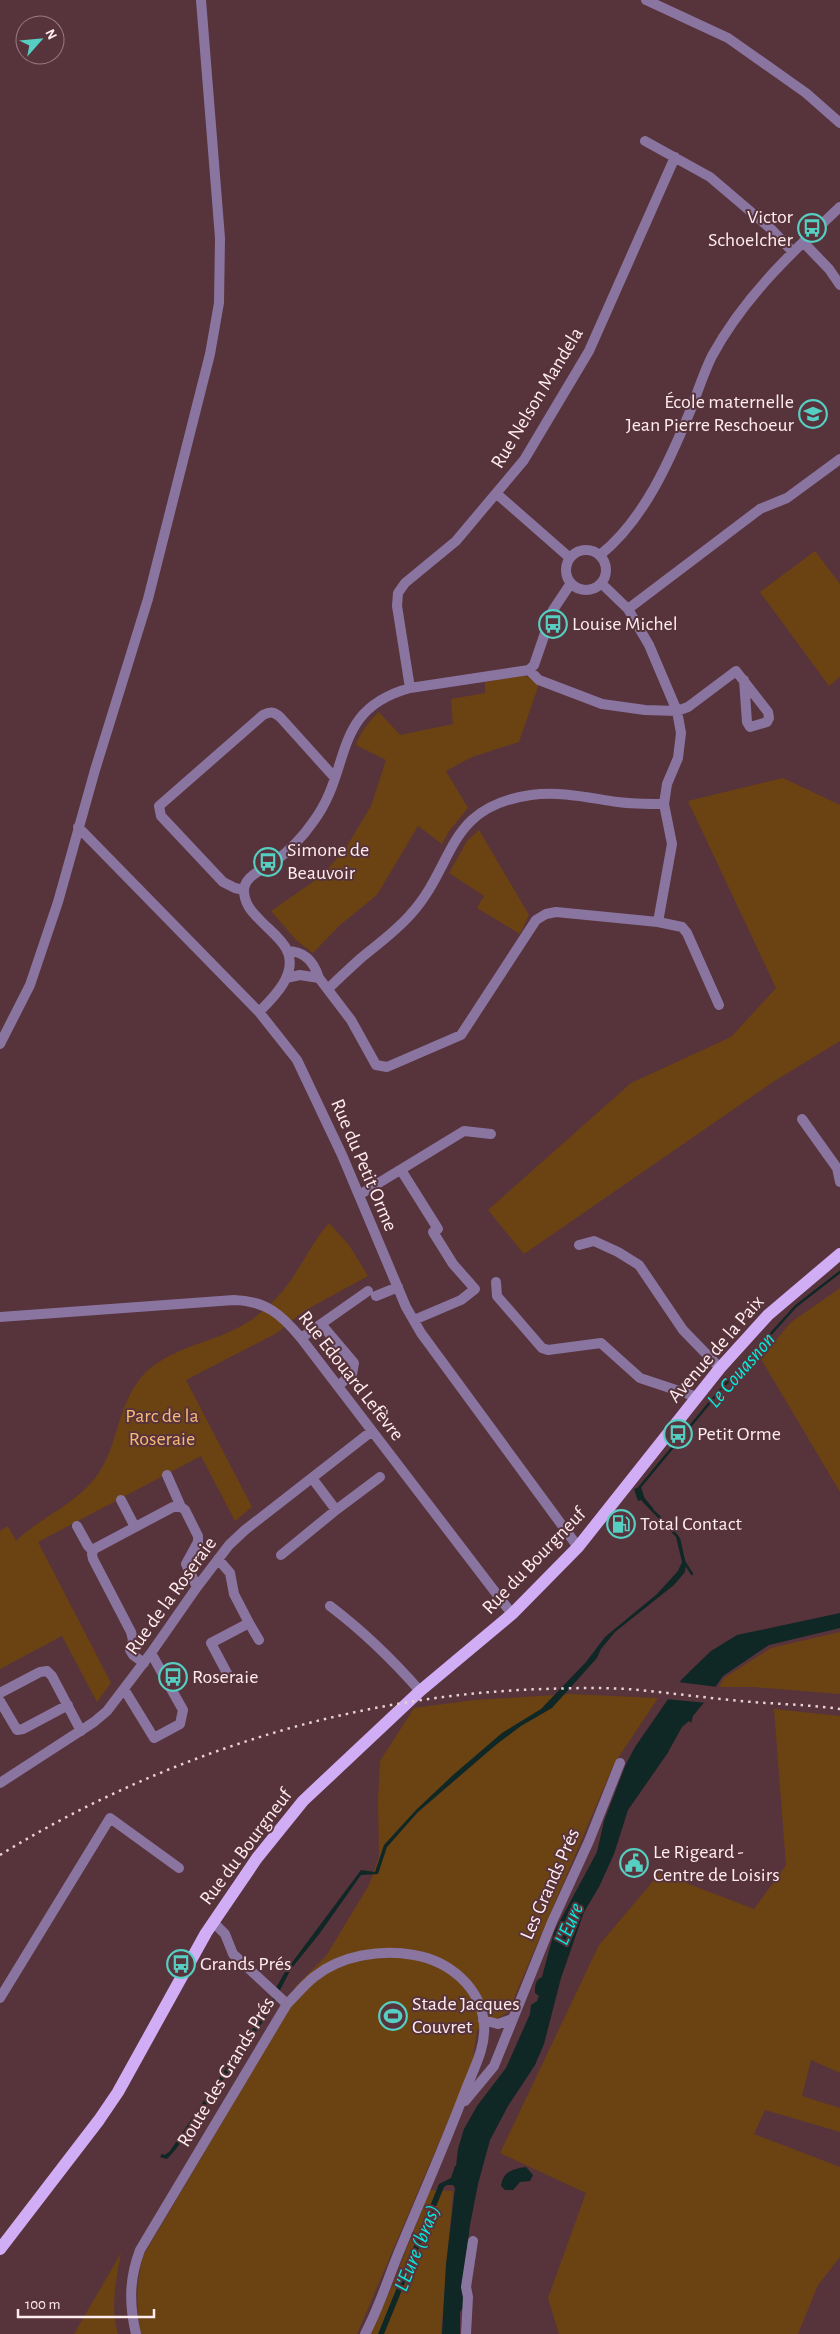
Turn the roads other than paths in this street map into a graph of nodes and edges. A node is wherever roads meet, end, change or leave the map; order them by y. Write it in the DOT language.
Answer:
graph roads {
  1 [pos="201,0"];
  2 [pos="646,0"];
  3 [pos="840,123"];
  4 [pos="645,141"];
  5 [pos="675,157"];
  6 [pos="840,207"];
  7 [pos="803,242"];
  8 [pos="793,252"];
  9 [pos="840,285"];
  10 [pos="840,458"];
  11 [pos="497,494"];
  12 [pos="600,555"];
  13 [pos="570,558"];
  14 [pos="571,583"];
  15 [pos="601,584"];
  16 [pos="628,609"];
  17 [pos="529,670"];
  18 [pos="744,680"];
  19 [pos="410,688"];
  20 [pos="677,711"];
  21 [pos="335,778"];
  22 [pos="664,804"];
  23 [pos="78,828"];
  24 [pos="244,890"];
  25 [pos="658,922"];
  26 [pos="287,950"];
  27 [pos="286,978"];
  28 [pos="319,978"];
  29 [pos="328,989"];
  30 [pos="719,1005"];
  31 [pos="259,1012"];
  32 [pos="0,1044"];
  33 [pos="802,1119"];
  34 [pos="491,1134"];
  35 [pos="401,1170"];
  36 [pos="840,1182"];
  37 [pos="359,1195"];
  38 [pos="579,1245"];
  39 [pos="840,1254"];
  40 [pos="496,1282"];
  41 [pos="398,1287"];
  42 [pos="0,1317"];
  43 [pos="414,1320"];
  44 [pos="321,1324"];
  45 [pos="301,1338"];
  46 [pos="720,1368"];
  47 [pos="338,1386"];
  48 [pos="697,1397"];
  49 [pos="372,1431"];
  50 [pos="167,1475"];
  51 [pos="380,1477"];
  52 [pos="312,1478"];
  53 [pos="631,1480"];
  54 [pos="121,1500"];
  55 [pos="181,1507"];
  56 [pos="336,1510"];
  57 [pos="77,1526"];
  58 [pos="135,1527"];
  59 [pos="578,1547"];
  60 [pos="93,1551"];
  61 [pos="281,1555"];
  62 [pos="218,1559"];
  63 [pos="197,1587"];
  64 [pos="330,1606"];
  65 [pos="512,1614"];
  66 [pos="249,1623"];
  67 [pos="258,1640"];
  68 [pos="151,1653"];
  69 [pos="144,1663"];
  70 [pos="228,1674"];
  71 [pos="124,1689"];
  72 [pos="420,1690"];
  73 [pos="0,1693"];
  74 [pos="0,1701"];
  75 [pos="68,1706"];
  76 [pos="81,1731"];
  77 [pos="620,1763"];
  78 [pos="0,1768"];
  79 [pos="3,1780"];
  80 [pos="179,1868"];
  81 [pos="213,1922"];
  82 [pos="0,1998"];
  83 [pos="287,2004"];
  84 [pos="512,2019"];
  85 [pos="484,2020"];
  86 [pos="458,2110"];
  87 [pos="473,2241"];
  88 [pos="0,2249"];
  89 [pos="136,2334"];
  90 [pos="365,2334"];
  91 [pos="466,2334"];
  1 -- 23 [label="street"];
  2 -- 3 [label="street"];
  4 -- 5 [label="street"];
  5 -- 8 [label="street"];
  5 -- 11 [label="street, Rue Nelson Mandela"];
  6 -- 7 [label="street"];
  7 -- 8 [label="street"];
  7 -- 9 [label="street"];
  8 -- 12 [label="street"];
  10 -- 16 [label="street"];
  11 -- 13 [label="street"];
  11 -- 19 [label="street, Rue Nelson Mandela"];
  12 -- 13 [label="street"];
  12 -- 15 [label="street"];
  13 -- 14 [label="street"];
  14 -- 15 [label="street"];
  14 -- 17 [label="street"];
  15 -- 16 [label="street"];
  16 -- 20 [label="street"];
  17 -- 19 [label="street"];
  17 -- 20 [label="street"];
  18 -- 20 [label="street"];
  19 -- 21 [label="street"];
  20 -- 22 [label="street"];
  21 -- 24 [label="street"];
  21 -- 24 [label="street"];
  22 -- 25 [label="street"];
  22 -- 29 [label="street"];
  23 -- 31 [label="street, Rue du Petit Orme"];
  23 -- 32 [label="street"];
  24 -- 26 [label="street"];
  25 -- 29 [label="street"];
  25 -- 30 [label="street"];
  26 -- 27 [label="street"];
  26 -- 28 [label="street"];
  27 -- 28 [label="street"];
  27 -- 31 [label="street"];
  28 -- 29 [label="street"];
  31 -- 37 [label="street, Rue du Petit Orme"];
  33 -- 36 [label="street"];
  34 -- 35 [label="street"];
  35 -- 37 [label="street"];
  35 -- 43 [label="street"];
  37 -- 41 [label="street, Rue du Petit Orme"];
  38 -- 46 [label="street"];
  39 -- 46 [label="main road, Avenue de la Paix"];
  40 -- 48 [label="street"];
  41 -- 43 [label="street, Rue du Petit Orme"];
  41 -- 44 [label="street"];
  42 -- 45 [label="street, Rue Edouard Lefèvre"];
  43 -- 59 [label="street, Rue du Petit Orme"];
  44 -- 45 [label="street"];
  44 -- 47 [label="street"];
  45 -- 47 [label="street, Rue Edouard Lefèvre"];
  46 -- 48 [label="main road, Avenue de la Paix"];
  47 -- 49 [label="street, Rue Edouard Lefèvre"];
  48 -- 53 [label="main road, Avenue de la Paix"];
  49 -- 52 [label="street, Rue de la Roseraie"];
  49 -- 65 [label="street, Rue Edouard Lefèvre"];
  50 -- 55 [label="street"];
  51 -- 56 [label="street"];
  52 -- 56 [label="street"];
  52 -- 62 [label="street, Rue de la Roseraie"];
  53 -- 59 [label="main road, Rue du Bourgneuf"];
  54 -- 58 [label="street"];
  55 -- 58 [label="street"];
  55 -- 63 [label="street"];
  56 -- 61 [label="street"];
  57 -- 60 [label="street"];
  58 -- 60 [label="street"];
  59 -- 65 [label="main road, Rue du Bourgneuf"];
  60 -- 69 [label="street"];
  62 -- 63 [label="street, Rue de la Roseraie"];
  62 -- 66 [label="street"];
  63 -- 68 [label="street, Rue de la Roseraie"];
  64 -- 72 [label="street"];
  65 -- 72 [label="main road, Rue du Bourgneuf"];
  66 -- 67 [label="street"];
  66 -- 70 [label="street"];
  68 -- 69 [label="street, Rue de la Roseraie"];
  68 -- 71 [label="street"];
  69 -- 71 [label="street, Rue de la Roseraie"];
  71 -- 76 [label="street, Rue de la Roseraie"];
  72 -- 81 [label="main road, Rue du Bourgneuf"];
  73 -- 75 [label="street"];
  74 -- 75 [label="street"];
  75 -- 76 [label="street"];
  76 -- 79 [label="street, Rue de la Roseraie"];
  77 -- 84 [label="street, Les Grands Prés"];
  78 -- 79 [label="street"];
  80 -- 82 [label="street"];
  81 -- 83 [label="street"];
  81 -- 88 [label="main road, Rue du Bourgneuf"];
  83 -- 85 [label="street, Route des Grands Prés"];
  83 -- 89 [label="street, Route des Grands Prés"];
  84 -- 85 [label="street"];
  84 -- 86 [label="street, Les Grands Prés"];
  85 -- 86 [label="street, Route des Grands Prés"];
  86 -- 90 [label="street, Route des Grands Prés"];
  87 -- 91 [label="street"];
}
